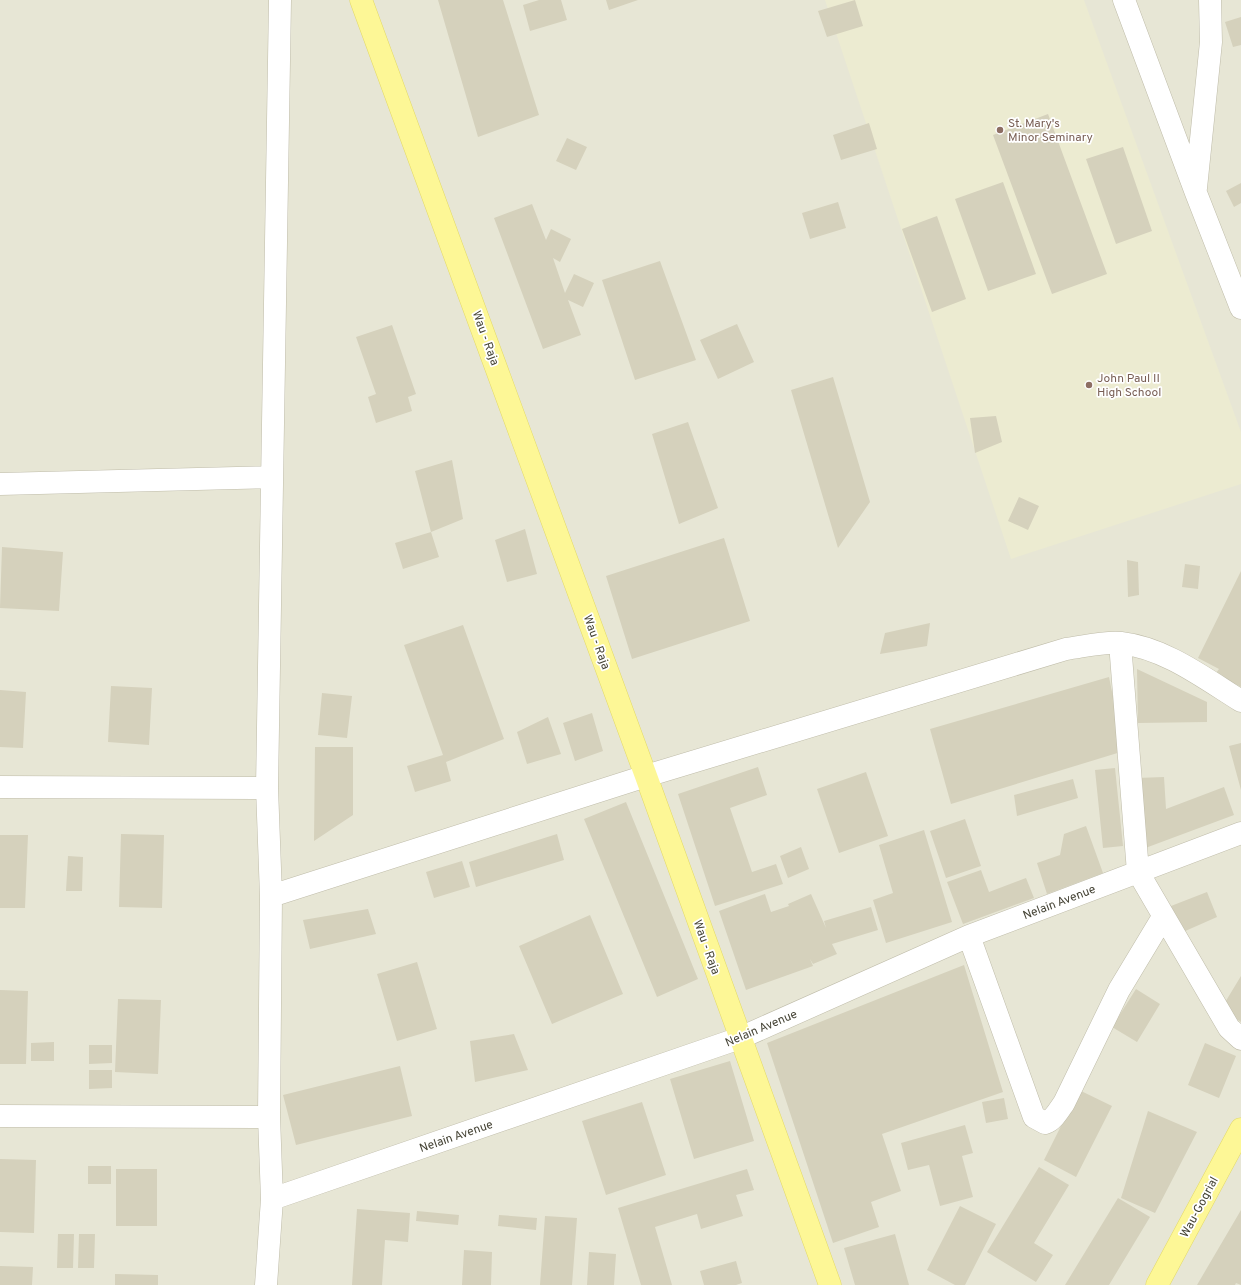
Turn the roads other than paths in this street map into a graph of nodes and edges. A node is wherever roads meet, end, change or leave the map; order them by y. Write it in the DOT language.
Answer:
graph roads {
  1 [pos="280,0"];
  2 [pos="361,0"];
  3 [pos="1124,0"];
  4 [pos="1210,0"];
  5 [pos="1196,193"];
  6 [pos="1241,308"];
  7 [pos="272,476"];
  8 [pos="0,484"];
  9 [pos="1120,643"];
  10 [pos="1241,701"];
  11 [pos="646,776"];
  12 [pos="0,787"];
  13 [pos="267,788"];
  14 [pos="1241,833"];
  15 [pos="1138,872"];
  16 [pos="271,896"];
  17 [pos="1164,917"];
  18 [pos="969,936"];
  19 [pos="740,1038"];
  20 [pos="1241,1039"];
  21 [pos="0,1116"];
  22 [pos="269,1117"];
  23 [pos="1241,1129"];
  24 [pos="272,1199"];
  25 [pos="266,1285"];
  26 [pos="830,1285"];
  27 [pos="1157,1285"];
  1 -- 7 [label="street"];
  2 -- 11 [label="main road, Wau - Raja"];
  3 -- 5 [label="street"];
  4 -- 5 [label="street"];
  5 -- 6 [label="street"];
  7 -- 8 [label="street"];
  7 -- 13 [label="street"];
  9 -- 10 [label="street"];
  9 -- 11 [label="street"];
  9 -- 15 [label="street"];
  11 -- 16 [label="street"];
  11 -- 19 [label="main road, Wau - Raja"];
  12 -- 13 [label="street"];
  13 -- 16 [label="street"];
  14 -- 15 [label="street, Nelain Avenue"];
  15 -- 17 [label="street"];
  15 -- 18 [label="street, Nelain Avenue"];
  16 -- 22 [label="street"];
  17 -- 18 [label="street"];
  17 -- 20 [label="street"];
  18 -- 19 [label="street, Nelain Avenue"];
  19 -- 24 [label="street, Nelain Avenue"];
  19 -- 26 [label="main road, Wau - Raja"];
  21 -- 22 [label="street"];
  22 -- 24 [label="street"];
  23 -- 27 [label="main road, Wau-Gogrial"];
  24 -- 25 [label="street"];
}
